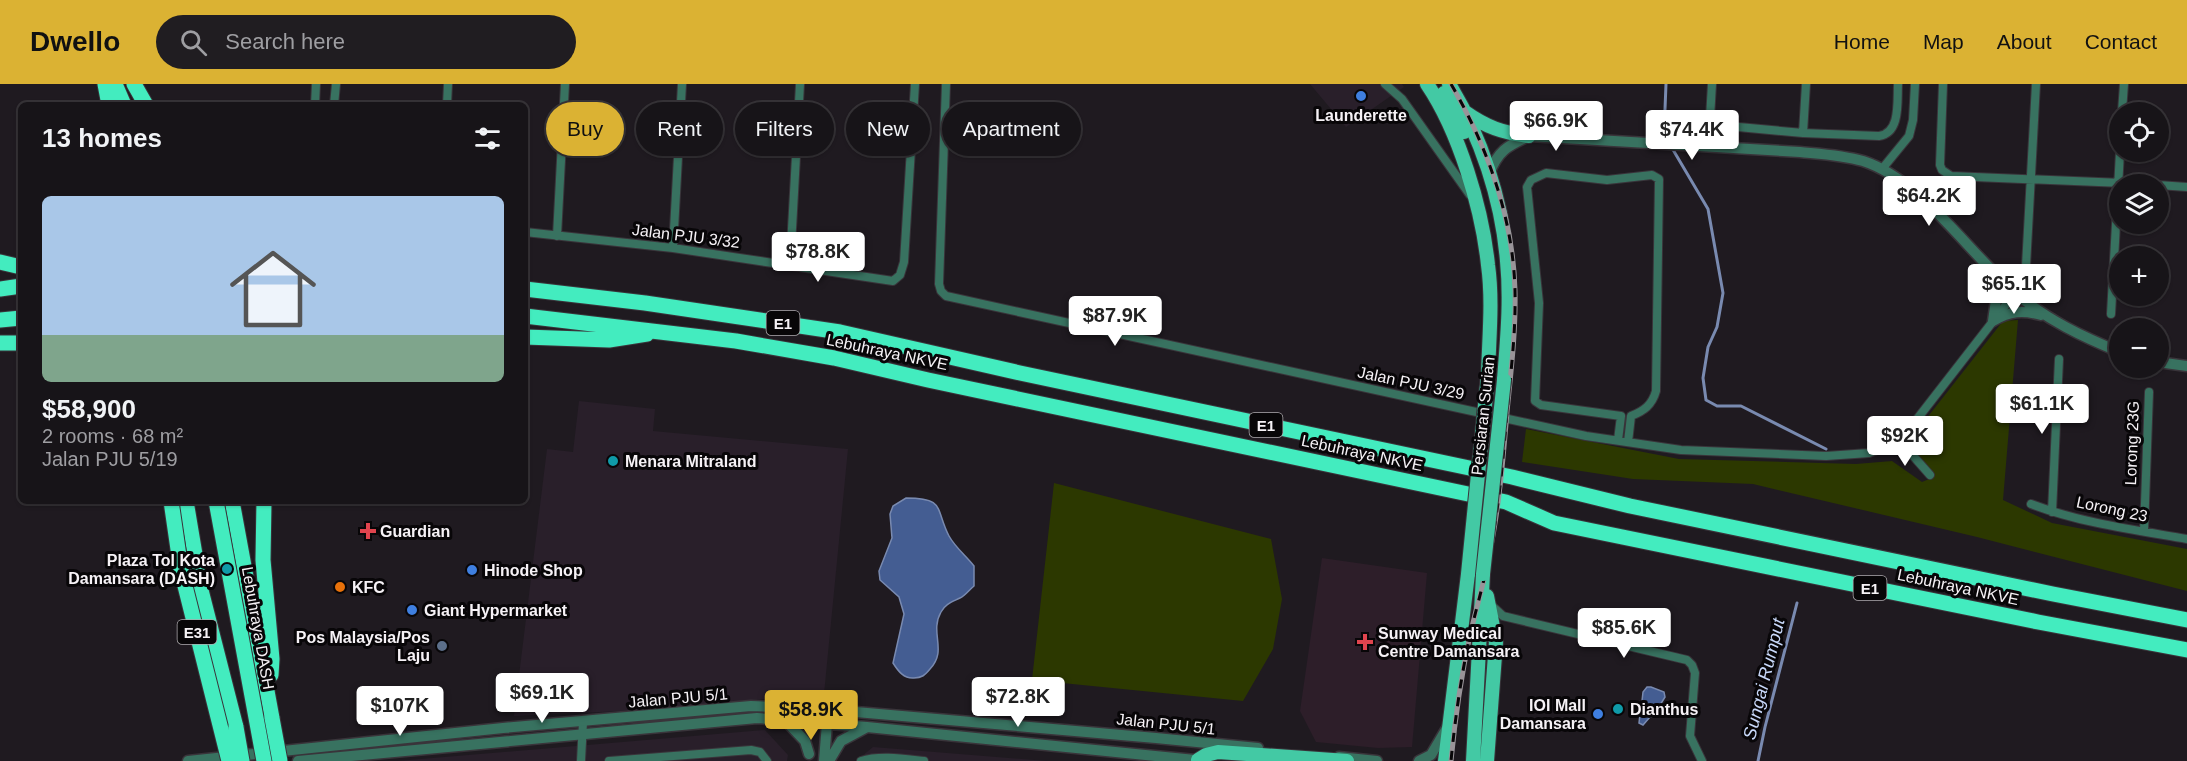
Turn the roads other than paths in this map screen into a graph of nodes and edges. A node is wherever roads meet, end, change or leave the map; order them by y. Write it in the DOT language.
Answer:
graph roads {
  1 [pos="105,84"];
  2 [pos="115,84"];
  3 [pos="128,84"];
  4 [pos="134,84"];
  5 [pos="316,84"];
  6 [pos="336,84"];
  7 [pos="448,84"];
  8 [pos="565,84"];
  9 [pos="682,84"];
  10 [pos="800,84"];
  11 [pos="915,84"];
  12 [pos="946,84"];
  13 [pos="1385,84"];
  14 [pos="1427,84"];
  15 [pos="1438,84"];
  16 [pos="1449,84"];
  17 [pos="1712,84"];
  18 [pos="1806,84"];
  19 [pos="1898,84"];
  20 [pos="1915,84"];
  21 [pos="1943,84"];
  22 [pos="2036,84"];
  23 [pos="2124,84"];
  24 [pos="109,102"];
  25 [pos="123,102"];
  26 [pos="133,102"];
  27 [pos="144,102"];
  28 [pos="315,102"];
  29 [pos="334,102"];
  30 [pos="447,102"];
  31 [pos="2123,102"];
  32 [pos="1465,112"];
  33 [pos="1803,133"];
  34 [pos="1529,136"];
  35 [pos="1487,168"];
  36 [pos="1882,169"];
  37 [pos="2032,180"];
  38 [pos="2109,183"];
  39 [pos="2169,186"];
  40 [pos="2187,187"];
  41 [pos="1476,203"];
  42 [pos="528,232"];
  43 [pos="2115,234"];
  44 [pos="556,236"];
  45 [pos="673,248"];
  46 [pos="0,262"];
  47 [pos="790,265"];
  48 [pos="18,266"];
  49 [pos="2026,266"];
  50 [pos="1988,268"];
  51 [pos="18,286"];
  52 [pos="0,289"];
  53 [pos="528,289"];
  54 [pos="2015,293"];
  55 [pos="2110,314"];
  56 [pos="528,316"];
  57 [pos="2044,316"];
  58 [pos="18,318"];
  59 [pos="0,320"];
  60 [pos="1993,321"];
  61 [pos="661,331"];
  62 [pos="528,337"];
  63 [pos="0,343"];
  64 [pos="18,343"];
  65 [pos="2109,347"];
  66 [pos="2059,359"];
  67 [pos="2169,364"];
  68 [pos="2187,366"];
  69 [pos="2149,392"];
  70 [pos="1618,440"];
  71 [pos="1900,441"];
  72 [pos="1628,442"];
  73 [pos="1930,475"];
  74 [pos="171,504"];
  75 [pos="187,504"];
  76 [pos="212,504"];
  77 [pos="217,504"];
  78 [pos="233,504"];
  79 [pos="264,504"];
  80 [pos="2031,504"];
  81 [pos="2052,512"];
  82 [pos="2144,531"];
  83 [pos="2187,539"];
  84 [pos="1483,578"];
  85 [pos="1489,602"];
  86 [pos="2187,620"];
  87 [pos="2187,650"];
  88 [pos="267,688"];
  89 [pos="821,709"];
  90 [pos="784,719"];
  91 [pos="583,722"];
  92 [pos="812,722"];
  93 [pos="827,723"];
  94 [pos="1449,724"];
  95 [pos="867,727"];
  96 [pos="582,735"];
  97 [pos="809,758"];
  98 [pos="1150,758"];
  99 [pos="269,759"];
  100 [pos="1166,759"];
  101 [pos="1202,760"];
  102 [pos="188,761"];
  103 [pos="230,761"];
  104 [pos="242,761"];
  105 [pos="298,761"];
  106 [pos="581,761"];
  107 [pos="609,761"];
  108 [pos="767,761"];
  109 [pos="824,761"];
  110 [pos="829,761"];
  111 [pos="861,761"];
  112 [pos="924,761"];
  113 [pos="1347,761"];
  114 [pos="1377,761"];
  115 [pos="1419,761"];
  116 [pos="1445,761"];
  117 [pos="1473,761"];
  118 [pos="1487,761"];
  119 [pos="1702,761"];
  1 -- 24 [label="highway"];
  2 -- 25 [label="highway"];
  3 -- 26 [label="highway"];
  4 -- 27 [label="highway"];
  5 -- 28 [label="street"];
  6 -- 29 [label="street"];
  7 -- 30 [label="street"];
  8 -- 44 [label="street"];
  9 -- 45 [label="street"];
  10 -- 47 [label="street"];
  11 -- 47 [label="street, Jalan PJU 3/32"];
  12 -- 70 [label="street, Jalan PJU 3/29"];
  13 -- 41 [label="street"];
  14 -- 41 [label="main road, Persiaran Surian"];
  15 -- 35 [label="main road"];
  16 -- 32 [label="main road, Persiaran Surian"];
  17 -- 33 [label="street"];
  18 -- 33 [label="street"];
  19 -- 33 [label="street"];
  20 -- 36 [label="street"];
  21 -- 37 [label="street"];
  22 -- 37 [label="street"];
  23 -- 31 [label="street"];
  32 -- 34 [label="main road"];
  32 -- 35 [label="main road, Persiaran Surian"];
  34 -- 35 [label="street"];
  34 -- 36 [label="street"];
  35 -- 84 [label="main road, Persiaran Surian, bridge"];
  36 -- 50 [label="street"];
  37 -- 38 [label="street"];
  37 -- 49 [label="street"];
  39 -- 40 [label="street"];
  41 -- 94 [label="main road, Persiaran Surian, bridge"];
  42 -- 44 [label="street, Jalan PJU 3/32"];
  43 -- 55 [label="street"];
  44 -- 45 [label="street, Jalan PJU 3/32"];
  45 -- 47 [label="street, Jalan PJU 3/32"];
  46 -- 48 [label="highway"];
  50 -- 54 [label="street"];
  50 -- 60 [label="street"];
  51 -- 52 [label="highway"];
  53 -- 86 [label="highway, Lebuhraya NKVE / E1"];
  54 -- 57 [label="street"];
  54 -- 60 [label="street"];
  56 -- 61 [label="highway, Lebuhraya NKVE / E1"];
  57 -- 60 [label="street"];
  57 -- 65 [label="street"];
  58 -- 59 [label="highway"];
  60 -- 71 [label="street"];
  61 -- 62 [label="highway"];
  61 -- 87 [label="highway, Lebuhraya NKVE / E1"];
  63 -- 64 [label="highway"];
  66 -- 81 [label="street"];
  67 -- 68 [label="street"];
  69 -- 82 [label="street, Lorong 23G"];
  70 -- 72 [label="street, Jalan PJU 3/29"];
  70 -- 72 [label="street"];
  71 -- 72 [label="street, Jalan PJU 3/29"];
  71 -- 73 [label="street"];
  74 -- 103 [label="highway, E31, bridge"];
  75 -- 104 [label="highway, bridge"];
  76 -- 99 [label="highway, bridge"];
  77 -- 99 [label="highway, Lebuhraya DASH / E31, bridge"];
  78 -- 88 [label="highway"];
  79 -- 88 [label="highway"];
  80 -- 81 [label="street, Lorong 23"];
  81 -- 82 [label="street, Lorong 23"];
  82 -- 83 [label="street, Lorong 23"];
  84 -- 85 [label="main road"];
  84 -- 117 [label="main road, Persiaran Surian"];
  85 -- 118 [label="main road"];
  85 -- 119 [label="street"];
  88 -- 99 [label="highway, bridge"];
  89 -- 91 [label="street, Jalan PJU 5/1"];
  89 -- 92 [label="street"];
  89 -- 93 [label="street"];
  89 -- 114 [label="street, Jalan PJU 5/1"];
  90 -- 92 [label="street, Jalan PJU 5/1"];
  90 -- 96 [label="street, Jalan PJU 5/1"];
  90 -- 97 [label="street"];
  91 -- 96 [label="street"];
  91 -- 99 [label="street, Jalan PJU 5/1"];
  92 -- 93 [label="street, Jalan PJU 5/1"];
  92 -- 97 [label="street"];
  93 -- 95 [label="street, Jalan PJU 5/1"];
  93 -- 109 [label="street"];
  94 -- 115 [label="street"];
  94 -- 116 [label="main road, Persiaran Surian"];
  95 -- 98 [label="street, Jalan PJU 5/1"];
  95 -- 110 [label="street"];
  96 -- 105 [label="street, Jalan PJU 5/1"];
  96 -- 106 [label="street"];
  98 -- 100 [label="street, Jalan PJU 5/1"];
  99 -- 102 [label="street, Jalan PJU 5/1"];
  100 -- 101 [label="street, Jalan PJU 5/1"];
  101 -- 113 [label="main road"];
  107 -- 108 [label="street"];
  111 -- 112 [label="street"];
}
